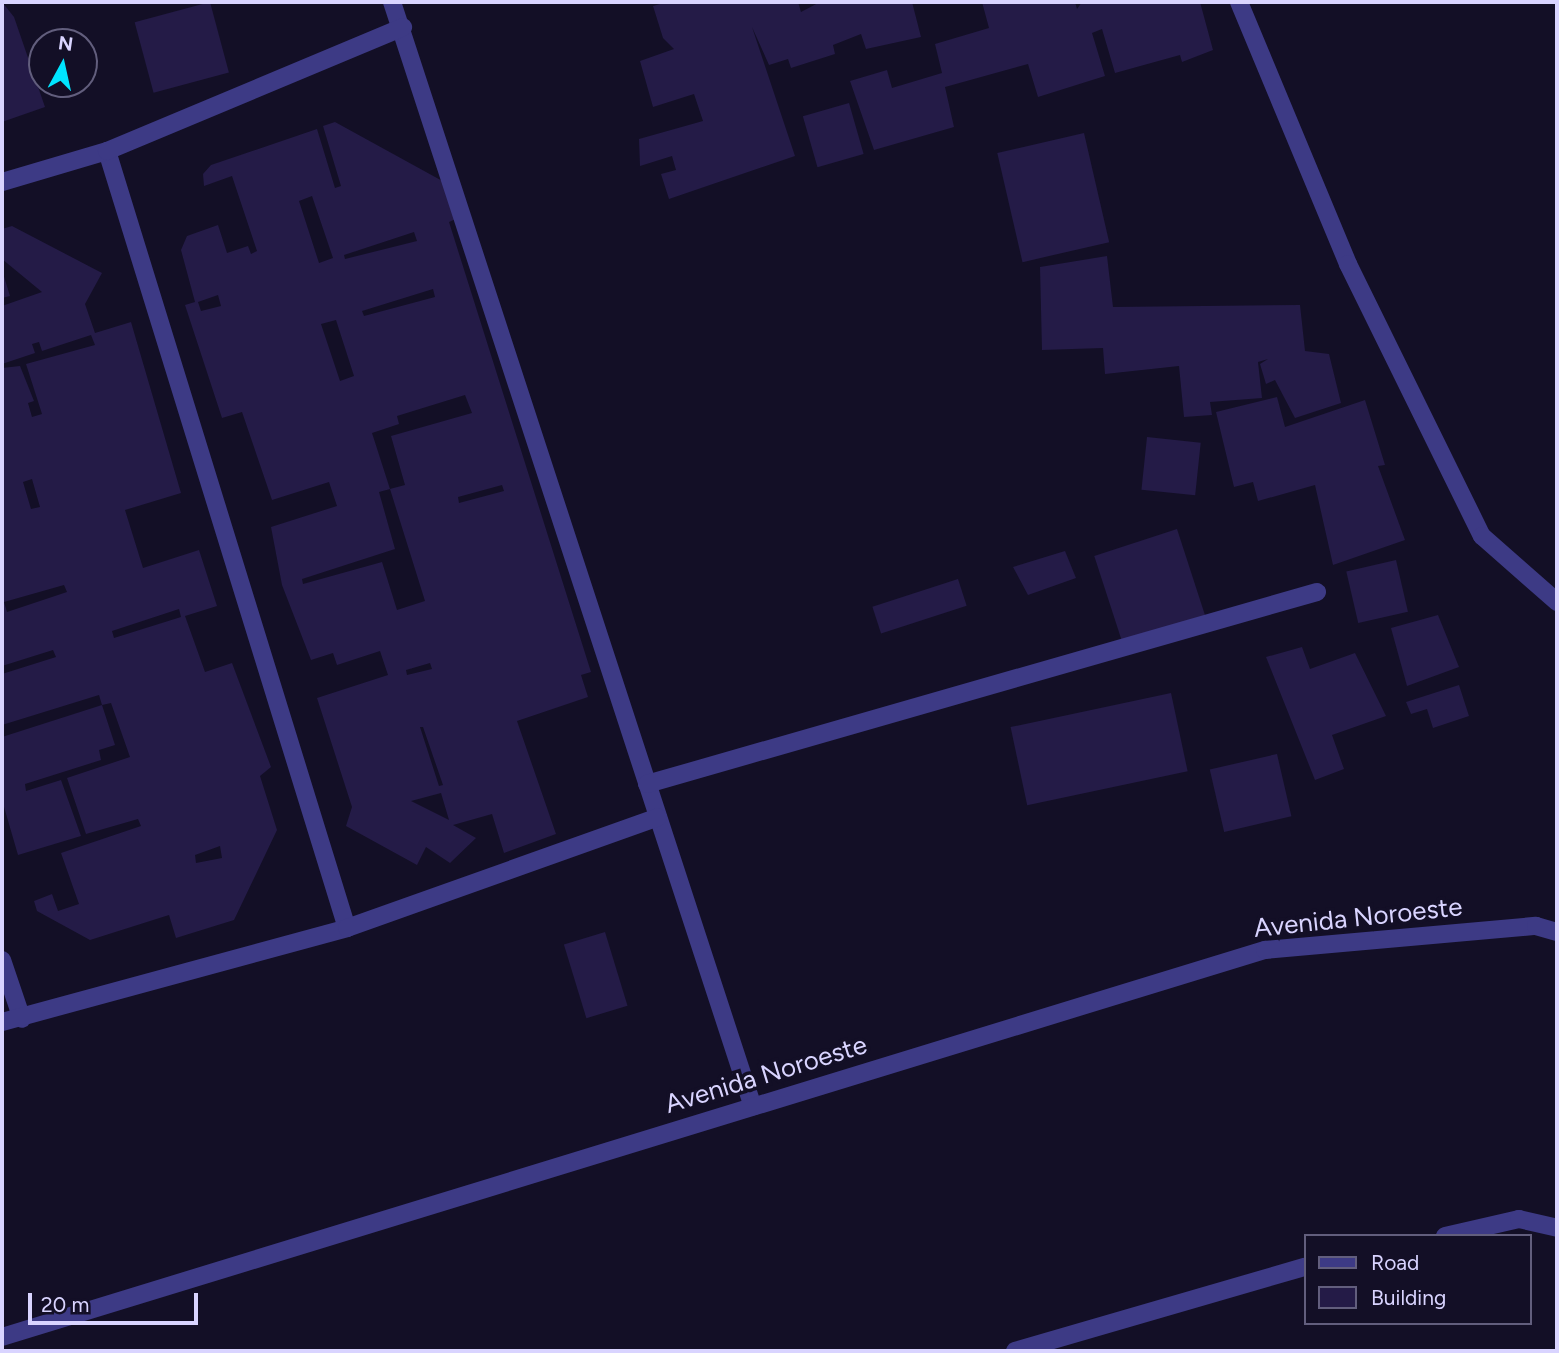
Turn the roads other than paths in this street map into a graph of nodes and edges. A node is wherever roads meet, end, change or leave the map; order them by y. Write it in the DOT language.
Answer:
graph roads {
  1 [pos="392,2"];
  2 [pos="1238,2"];
  3 [pos="403,27"];
  4 [pos="107,151"];
  5 [pos="2,182"];
  6 [pos="1317,592"];
  7 [pos="1557,602"];
  8 [pos="648,784"];
  9 [pos="658,817"];
  10 [pos="347,928"];
  11 [pos="1557,932"];
  12 [pos="2,960"];
  13 [pos="22,1019"];
  14 [pos="2,1022"];
  15 [pos="753,1107"];
  16 [pos="1557,1228"];
  17 [pos="1454,1234"];
  18 [pos="1304,1267"];
  19 [pos="2,1337"];
  20 [pos="1014,1351"];
  1 -- 3 [label="street"];
  2 -- 7 [label="street"];
  3 -- 4 [label="street"];
  3 -- 8 [label="street"];
  4 -- 5 [label="street"];
  4 -- 10 [label="street"];
  6 -- 8 [label="street"];
  8 -- 9 [label="street"];
  9 -- 10 [label="street"];
  9 -- 15 [label="street"];
  10 -- 13 [label="street"];
  11 -- 15 [label="street, Avenida Noroeste"];
  12 -- 13 [label="street"];
  13 -- 14 [label="street"];
  15 -- 19 [label="street, Avenida Noroeste"];
  16 -- 17 [label="street"];
  18 -- 20 [label="street"];
}
